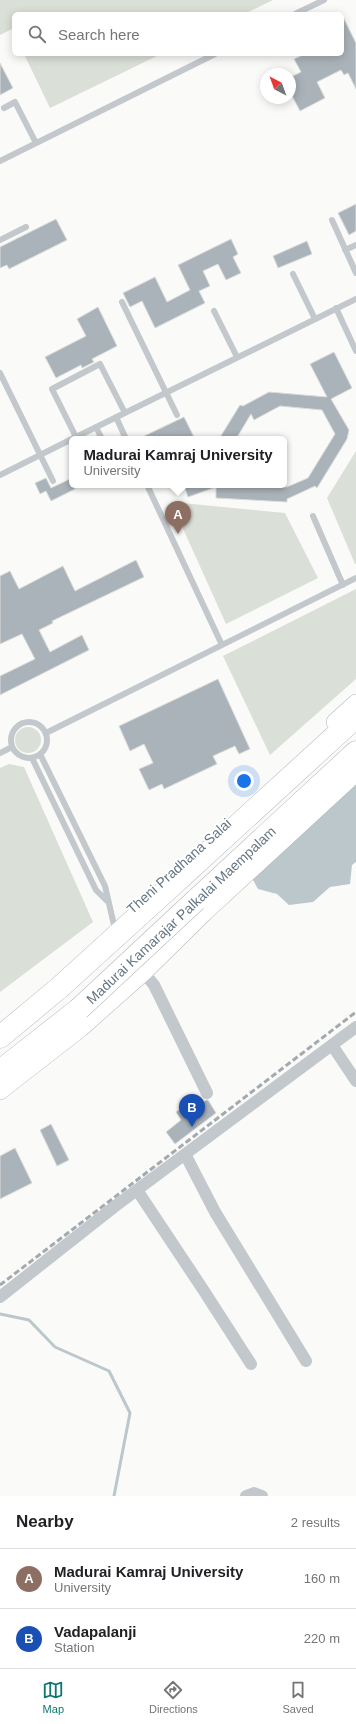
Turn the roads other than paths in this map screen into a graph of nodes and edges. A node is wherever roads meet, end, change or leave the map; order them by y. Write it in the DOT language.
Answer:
graph roads {
  1 [pos="324,0"];
  2 [pos="300,12"];
  3 [pos="211,56"];
  4 [pos="4,108"];
  5 [pos="36,143"];
  6 [pos="0,161"];
  7 [pos="332,220"];
  8 [pos="26,227"];
  9 [pos="0,240"];
  10 [pos="356,244"];
  11 [pos="345,250"];
  12 [pos="356,273"];
  13 [pos="293,274"];
  14 [pos="356,299"];
  15 [pos="122,302"];
  16 [pos="336,308"];
  17 [pos="214,311"];
  18 [pos="315,319"];
  19 [pos="356,352"];
  20 [pos="237,357"];
  21 [pos="0,373"];
  22 [pos="166,392"];
  23 [pos="125,413"];
  24 [pos="177,415"];
  25 [pos="116,417"];
  26 [pos="96,427"];
  27 [pos="72,436"];
  28 [pos="77,436"];
  29 [pos="100,436"];
  30 [pos="125,436"];
  31 [pos="69,440"];
  32 [pos="40,455"];
  33 [pos="0,475"];
  34 [pos="53,481"];
  35 [pos="148,488"];
  36 [pos="313,516"];
  37 [pos="356,578"];
  38 [pos="343,585"];
  39 [pos="222,645"];
  40 [pos="356,703"];
  41 [pos="356,717"];
  42 [pos="46,733"];
  43 [pos="12,747"];
  44 [pos="356,752"];
  45 [pos="0,753"];
  46 [pos="40,754"];
  47 [pos="32,758"];
  48 [pos="356,773"];
  49 [pos="107,901"];
  50 [pos="119,929"];
  51 [pos="173,944"];
  52 [pos="155,948"];
  53 [pos="133,971"];
  54 [pos="0,1026"];
  55 [pos="356,1027"];
  56 [pos="0,1037"];
  57 [pos="332,1045"];
  58 [pos="0,1072"];
  59 [pos="356,1081"];
  60 [pos="0,1091"];
  61 [pos="207,1094"];
  62 [pos="185,1154"];
  63 [pos="137,1190"];
  64 [pos="0,1297"];
  65 [pos="306,1361"];
  66 [pos="251,1364"];
  67 [pos="246,1496"];
  68 [pos="262,1496"];
  1 -- 2 [label="lane"];
  3 -- 5 [label="lane"];
  4 -- 5 [label="lane"];
  5 -- 6 [label="lane"];
  7 -- 11 [label="lane"];
  8 -- 9 [label="lane"];
  10 -- 11 [label="lane"];
  11 -- 12 [label="lane"];
  13 -- 18 [label="lane"];
  14 -- 16 [label="lane"];
  15 -- 22 [label="lane"];
  16 -- 18 [label="lane"];
  16 -- 19 [label="lane"];
  17 -- 20 [label="lane"];
  18 -- 20 [label="lane"];
  20 -- 22 [label="lane"];
  21 -- 32 [label="lane"];
  22 -- 23 [label="lane"];
  22 -- 24 [label="lane"];
  23 -- 25 [label="lane"];
  23 -- 27 [label="lane"];
  25 -- 26 [label="lane"];
  25 -- 30 [label="lane"];
  26 -- 28 [label="lane"];
  26 -- 29 [label="lane"];
  31 -- 32 [label="lane"];
  32 -- 33 [label="lane"];
  32 -- 34 [label="lane"];
  35 -- 39 [label="lane"];
  36 -- 38 [label="lane"];
  37 -- 38 [label="lane"];
  38 -- 39 [label="lane"];
  39 -- 42 [label="lane"];
  40 -- 50 [label="street, Theni Pradhana Salai"];
  41 -- 56 [label="highway, Madurai Kamarajar Palkalai Maempalam, bridge"];
  42 -- 43 [label="lane"];
  42 -- 46 [label="lane"];
  43 -- 45 [label="lane"];
  43 -- 47 [label="lane"];
  44 -- 53 [label="highway, Madurai Kamarajar Palkalai Maempalam, bridge"];
  46 -- 47 [label="lane"];
  46 -- 49 [label="lane"];
  47 -- 49 [label="lane"];
  48 -- 51 [label="street"];
  49 -- 50 [label="lane"];
  50 -- 52 [label="street"];
  50 -- 53 [label="street"];
  50 -- 54 [label="street, Theni Pradhana Salai"];
  51 -- 52 [label="street"];
  51 -- 53 [label="street"];
  52 -- 53 [label="street"];
  53 -- 58 [label="highway, Madurai Kamarajar Palkalai Maempalam, bridge"];
  53 -- 60 [label="street"];
  53 -- 61 [label="street"];
  55 -- 57 [label="street"];
  57 -- 59 [label="street"];
  57 -- 62 [label="street"];
  62 -- 63 [label="street"];
  62 -- 65 [label="street"];
  63 -- 64 [label="street"];
  63 -- 66 [label="street"];
  67 -- 68 [label="street"];
}
